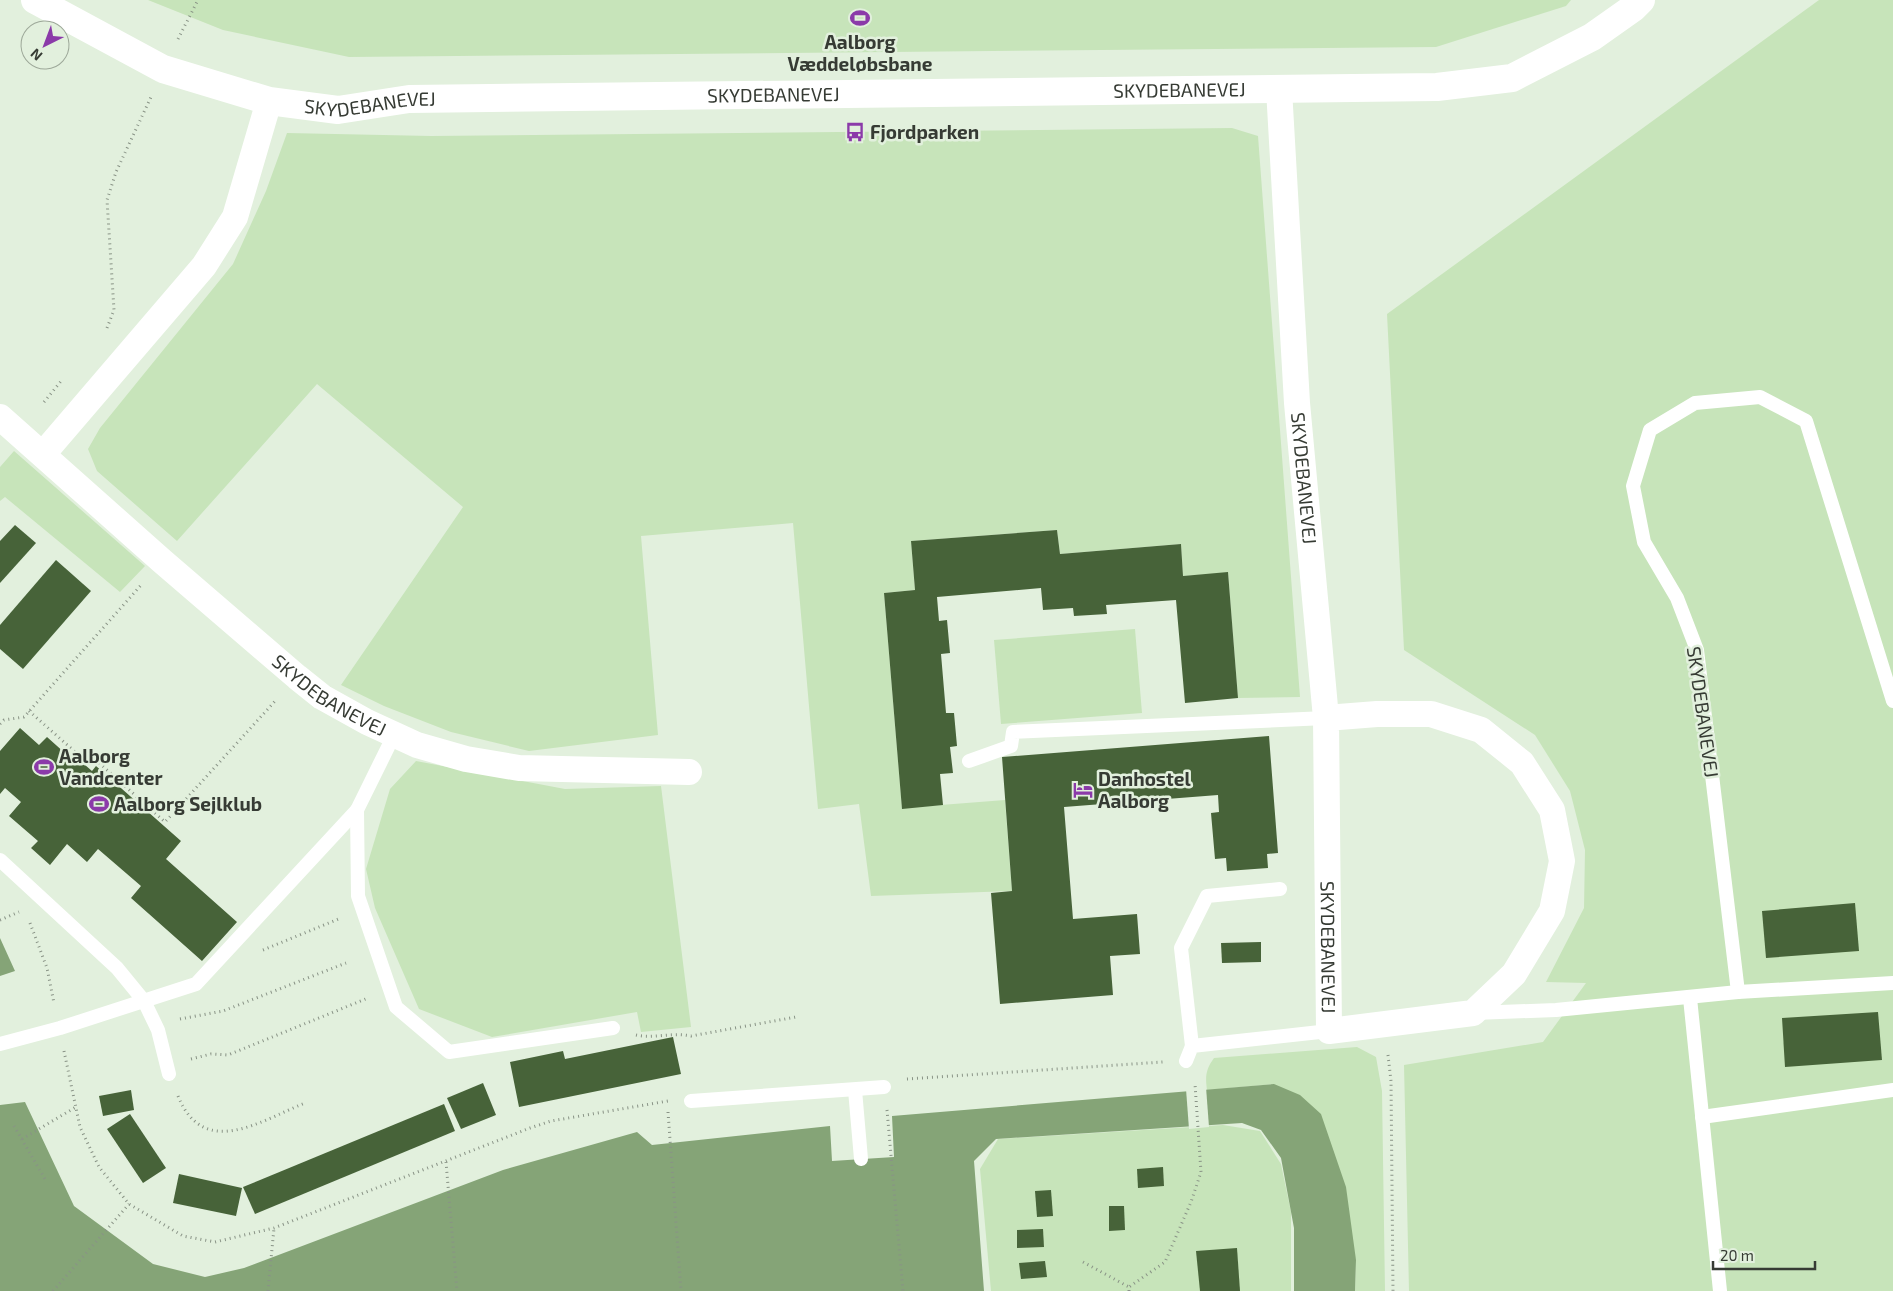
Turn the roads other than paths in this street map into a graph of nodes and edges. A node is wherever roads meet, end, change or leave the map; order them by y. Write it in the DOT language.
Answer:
graph roads {
  1 [pos="35,0"];
  2 [pos="1641,0"];
  3 [pos="1280,89"];
  4 [pos="269,101"];
  5 [pos="9,425"];
  6 [pos="43,454"];
  7 [pos="1893,701"];
  8 [pos="1326,718"];
  9 [pos="394,735"];
  10 [pos="969,761"];
  11 [pos="688,772"];
  12 [pos="357,810"];
  13 [pos="0,860"];
  14 [pos="1280,889"];
  15 [pos="1893,982"];
  16 [pos="1738,992"];
  17 [pos="1690,998"];
  18 [pos="144,1001"];
  19 [pos="1473,1013"];
  20 [pos="613,1028"];
  21 [pos="1329,1031"];
  22 [pos="0,1044"];
  23 [pos="1192,1046"];
  24 [pos="1186,1061"];
  25 [pos="168,1069"];
  26 [pos="884,1087"];
  27 [pos="855,1090"];
  28 [pos="1893,1090"];
  29 [pos="691,1101"];
  30 [pos="1702,1117"];
  31 [pos="861,1159"];
  32 [pos="1720,1291"];
  1 -- 4 [label="street, SKYDEBANEVEJ"];
  2 -- 3 [label="street, SKYDEBANEVEJ"];
  3 -- 4 [label="street, SKYDEBANEVEJ"];
  3 -- 8 [label="street, SKYDEBANEVEJ"];
  4 -- 6 [label="street"];
  5 -- 6 [label="street, SKYDEBANEVEJ"];
  6 -- 9 [label="street, SKYDEBANEVEJ"];
  7 -- 16 [label="lane, SKYDEBANEVEJ"];
  8 -- 10 [label="lane"];
  8 -- 19 [label="street"];
  8 -- 21 [label="street, SKYDEBANEVEJ"];
  9 -- 11 [label="street, SKYDEBANEVEJ"];
  9 -- 12 [label="lane"];
  12 -- 18 [label="lane"];
  12 -- 20 [label="lane"];
  13 -- 18 [label="lane"];
  14 -- 23 [label="lane"];
  15 -- 16 [label="lane, SKYDEBANEVEJ"];
  16 -- 17 [label="lane, SKYDEBANEVEJ"];
  17 -- 19 [label="lane, SKYDEBANEVEJ"];
  17 -- 30 [label="lane"];
  18 -- 22 [label="lane"];
  18 -- 25 [label="lane"];
  19 -- 21 [label="street, SKYDEBANEVEJ"];
  21 -- 23 [label="lane"];
  23 -- 24 [label="lane"];
  26 -- 27 [label="lane"];
  27 -- 29 [label="lane"];
  27 -- 31 [label="lane"];
  28 -- 30 [label="lane"];
  30 -- 32 [label="lane"];
}
